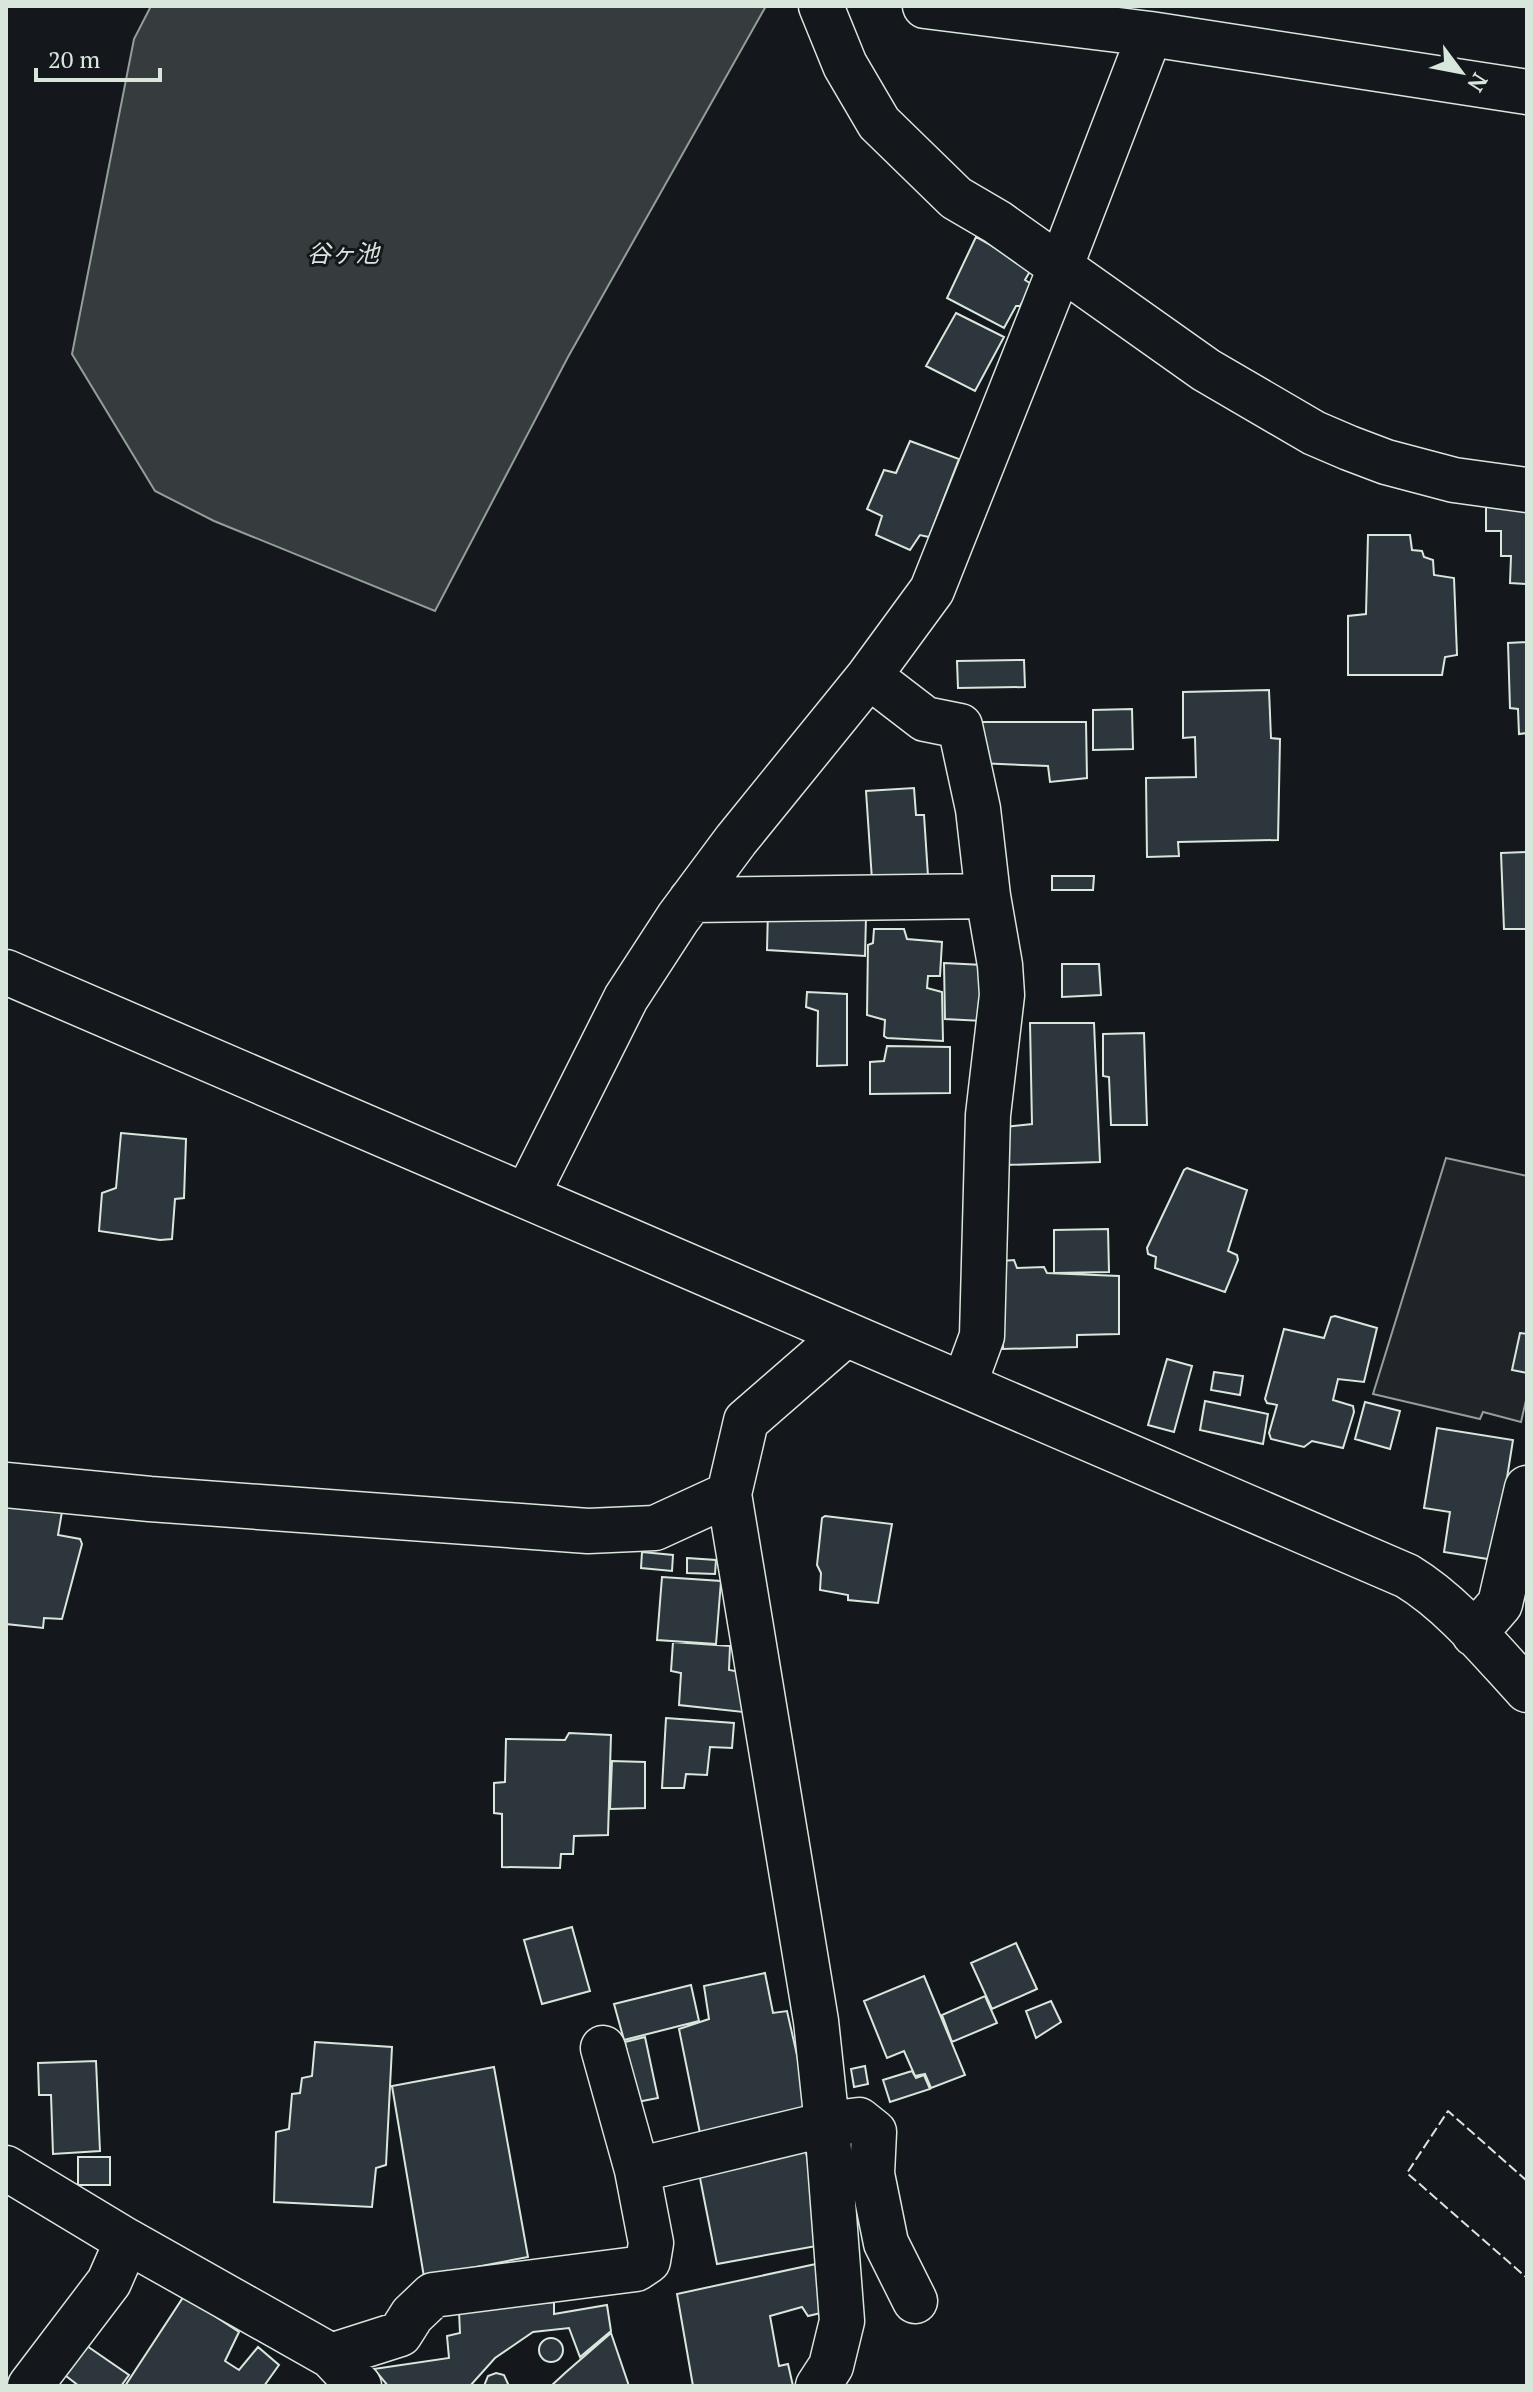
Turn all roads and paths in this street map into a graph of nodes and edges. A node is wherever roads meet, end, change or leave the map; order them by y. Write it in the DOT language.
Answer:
graph roads {
  1 [pos="821,6"];
  2 [pos="925,6"];
  3 [pos="1150,34"];
  4 [pos="1527,92"];
  5 [pos="1060,268"];
  6 [pos="1527,490"];
  7 [pos="869,676"];
  8 [pos="988,896"];
  9 [pos="691,900"];
  10 [pos="6,972"];
  11 [pos="527,1195"];
  12 [pos="846,1334"];
  13 [pos="964,1385"];
  14 [pos="6,1485"];
  15 [pos="1527,1488"];
  16 [pos="729,1494"];
  17 [pos="1474,1634"];
  18 [pos="1527,1690"];
  19 [pos="603,2048"];
  20 [pos="827,2124"];
  21 [pos="6,2168"];
  22 [pos="637,2170"];
  23 [pos="127,2241"];
  24 [pos="915,2301"];
  25 [pos="345,2371"];
  26 [pos="30,2386"];
  27 [pos="818,2386"];
  1 -- 5 [label="street"];
  2 -- 3 [label="street"];
  3 -- 4 [label="street"];
  3 -- 5 [label="street"];
  5 -- 6 [label="street"];
  5 -- 7 [label="street"];
  7 -- 8 [label="street"];
  7 -- 9 [label="street"];
  8 -- 9 [label="street"];
  8 -- 13 [label="street"];
  9 -- 11 [label="street"];
  10 -- 11 [label="street"];
  11 -- 12 [label="street"];
  12 -- 13 [label="street"];
  12 -- 16 [label="street"];
  13 -- 17 [label="street"];
  14 -- 16 [label="street"];
  15 -- 17 [label="street"];
  16 -- 20 [label="street"];
  17 -- 18 [label="street"];
  19 -- 22 [label="street"];
  20 -- 22 [label="street"];
  20 -- 24 [label="street"];
  20 -- 27 [label="street"];
  21 -- 23 [label="street"];
  22 -- 25 [label="street"];
  23 -- 25 [label="street"];
  23 -- 26 [label="street"];
}
